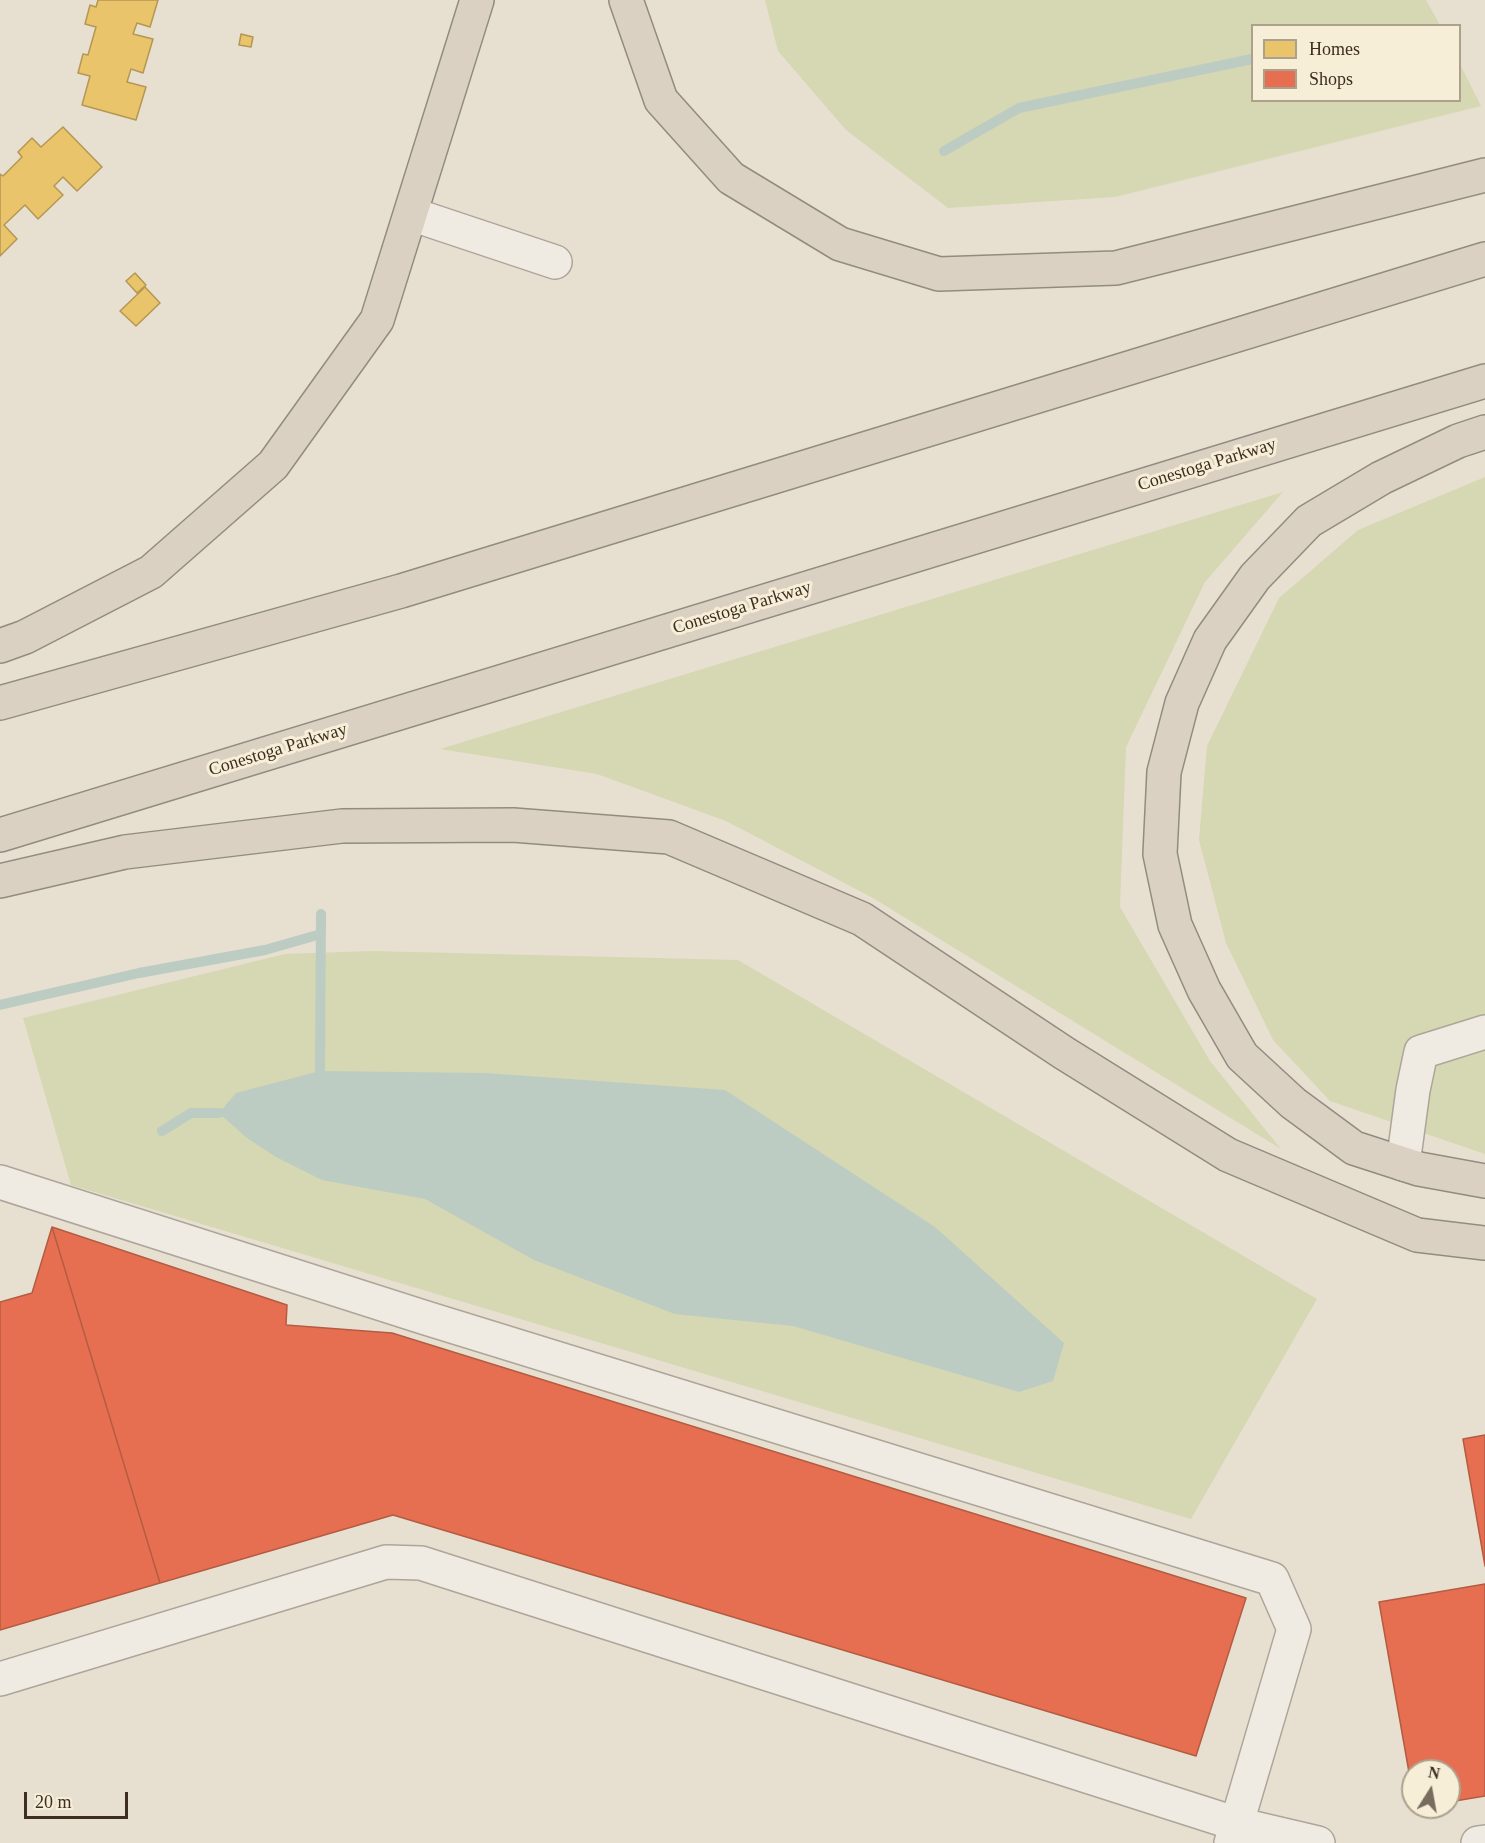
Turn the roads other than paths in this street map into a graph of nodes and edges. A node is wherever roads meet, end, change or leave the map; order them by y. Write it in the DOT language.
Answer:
graph roads {
  1 [pos="477,0"];
  2 [pos="626,0"];
  3 [pos="1485,175"];
  4 [pos="411,214"];
  5 [pos="1485,259"];
  6 [pos="555,262"];
  7 [pos="1485,381"];
  8 [pos="1485,432"];
  9 [pos="0,646"];
  10 [pos="0,703"];
  11 [pos="0,835"];
  12 [pos="0,881"];
  13 [pos="1485,1032"];
  14 [pos="1403,1164"];
  15 [pos="1485,1181"];
  16 [pos="0,1182"];
  17 [pos="1485,1243"];
  18 [pos="0,1679"];
  19 [pos="1234,1833"];
  20 [pos="1485,1842"];
  21 [pos="1318,1843"];
  22 [pos="1478,1843"];
  1 -- 4 [label="highway"];
  2 -- 3 [label="highway"];
  4 -- 6 [label="lane"];
  4 -- 9 [label="highway"];
  5 -- 10 [label="highway"];
  7 -- 11 [label="highway, Conestoga Parkway"];
  8 -- 14 [label="highway"];
  12 -- 17 [label="highway"];
  13 -- 14 [label="lane"];
  14 -- 15 [label="highway"];
  16 -- 19 [label="lane"];
  18 -- 19 [label="lane"];
  19 -- 21 [label="lane"];
  20 -- 22 [label="lane"];
}
